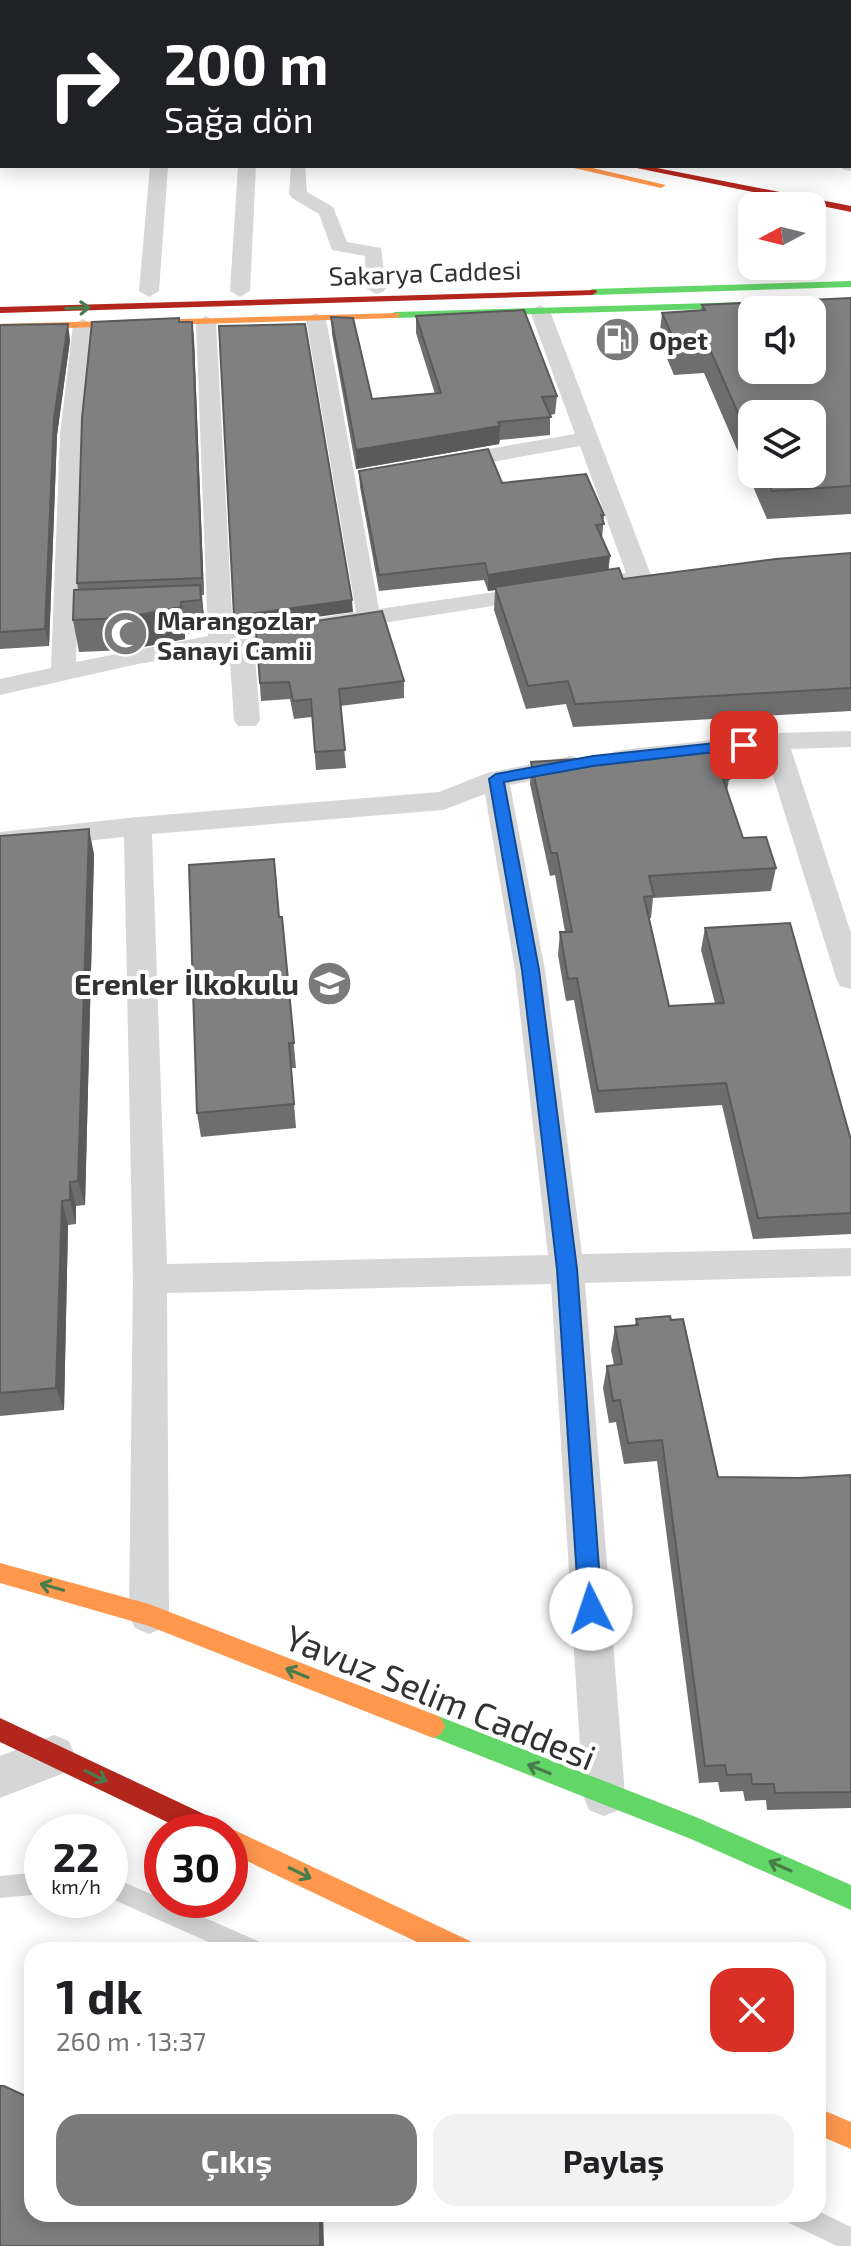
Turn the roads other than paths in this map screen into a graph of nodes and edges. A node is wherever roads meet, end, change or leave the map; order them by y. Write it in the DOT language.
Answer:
graph roads {
  1 [pos="159,168"];
  2 [pos="247,168"];
  3 [pos="298,168"];
  4 [pos="580,168"];
  5 [pos="652,168"];
  6 [pos="702,173"];
  7 [pos="851,196"];
  8 [pos="738,200"];
  9 [pos="851,209"];
  10 [pos="826,217"];
  11 [pos="851,222"];
  12 [pos="851,271"];
  13 [pos="851,284"];
  14 [pos="376,288"];
  15 [pos="149,291"];
  16 [pos="240,291"];
  17 [pos="0,293"];
  18 [pos="851,302"];
  19 [pos="0,310"];
  20 [pos="540,311"];
  21 [pos="316,319"];
  22 [pos="206,322"];
  23 [pos="83,325"];
  24 [pos="0,327"];
  25 [pos="590,438"];
  26 [pos="422,467"];
  27 [pos="219,605"];
  28 [pos="188,606"];
  29 [pos="96,611"];
  30 [pos="65,612"];
  31 [pos="369,619"];
  32 [pos="231,641"];
  33 [pos="63,672"];
  34 [pos="0,687"];
  35 [pos="247,720"];
  36 [pos="851,739"];
  37 [pos="775,741"];
  38 [pos="496,779"];
  39 [pos="138,826"];
  40 [pos="0,841"];
  41 [pos="851,978"];
  42 [pos="851,1262"];
  43 [pos="567,1269"];
  44 [pos="150,1279"];
  45 [pos="0,1573"];
  46 [pos="149,1615"];
  47 [pos="0,1730"];
  48 [pos="54,1756"];
  49 [pos="0,1777"];
  50 [pos="604,1795"];
  51 [pos="176,1814"];
  52 [pos="248,1849"];
  53 [pos="24,1885"];
  54 [pos="0,1887"];
  55 [pos="128,1895"];
  56 [pos="851,1898"];
  57 [pos="234,1942"];
  58 [pos="444,1942"];
  59 [pos="826,2125"];
  60 [pos="851,2136"];
  61 [pos="814,2222"];
  62 [pos="851,2240"];
  1 -- 15 [label="street"];
  2 -- 16 [label="street"];
  3 -- 14 [label="street"];
  4 -- 8 [label="main road"];
  5 -- 6 [label="main road"];
  6 -- 7 [label="main road"];
  6 -- 9 [label="main road"];
  10 -- 11 [label="main road"];
  12 -- 14 [label="main road, Sakarya Caddesi"];
  19 -- 13 [label="main road, Sakarya Caddesi, one-way"];
  14 -- 16 [label="main road, Sakarya Caddesi"];
  15 -- 16 [label="main road, Sakarya Caddesi"];
  15 -- 17 [label="main road, Sakarya Caddesi"];
  18 -- 20 [label="main road"];
  20 -- 21 [label="main road"];
  20 -- 25 [label="street"];
  21 -- 22 [label="main road"];
  21 -- 31 [label="street"];
  22 -- 23 [label="main road"];
  22 -- 27 [label="street"];
  23 -- 24 [label="main road"];
  23 -- 30 [label="street"];
  25 -- 26 [label="street"];
  25 -- 31 [label="street"];
  27 -- 28 [label="street"];
  27 -- 32 [label="street"];
  29 -- 30 [label="street"];
  30 -- 33 [label="street"];
  31 -- 32 [label="street"];
  32 -- 33 [label="street"];
  32 -- 35 [label="street"];
  33 -- 34 [label="street"];
  36 -- 37 [label="street"];
  37 -- 38 [label="street"];
  37 -- 41 [label="street"];
  38 -- 39 [label="street"];
  38 -- 43 [label="street"];
  39 -- 40 [label="street"];
  39 -- 44 [label="street"];
  42 -- 43 [label="street"];
  43 -- 44 [label="street"];
  43 -- 50 [label="street"];
  44 -- 46 [label="street"];
  46 -- 45 [label="main road, Yavuz Selim Caddesi, one-way"];
  50 -- 46 [label="main road, Yavuz Selim Caddesi, one-way"];
  47 -- 48 [label="main road"];
  48 -- 49 [label="street"];
  48 -- 51 [label="main road, one-way"];
  56 -- 50 [label="main road, Yavuz Selim Caddesi, one-way"];
  52 -- 58 [label="main road, one-way"];
  53 -- 54 [label="lane"];
  55 -- 57 [label="lane"];
  59 -- 60 [label="main road"];
  61 -- 62 [label="lane"];
}
